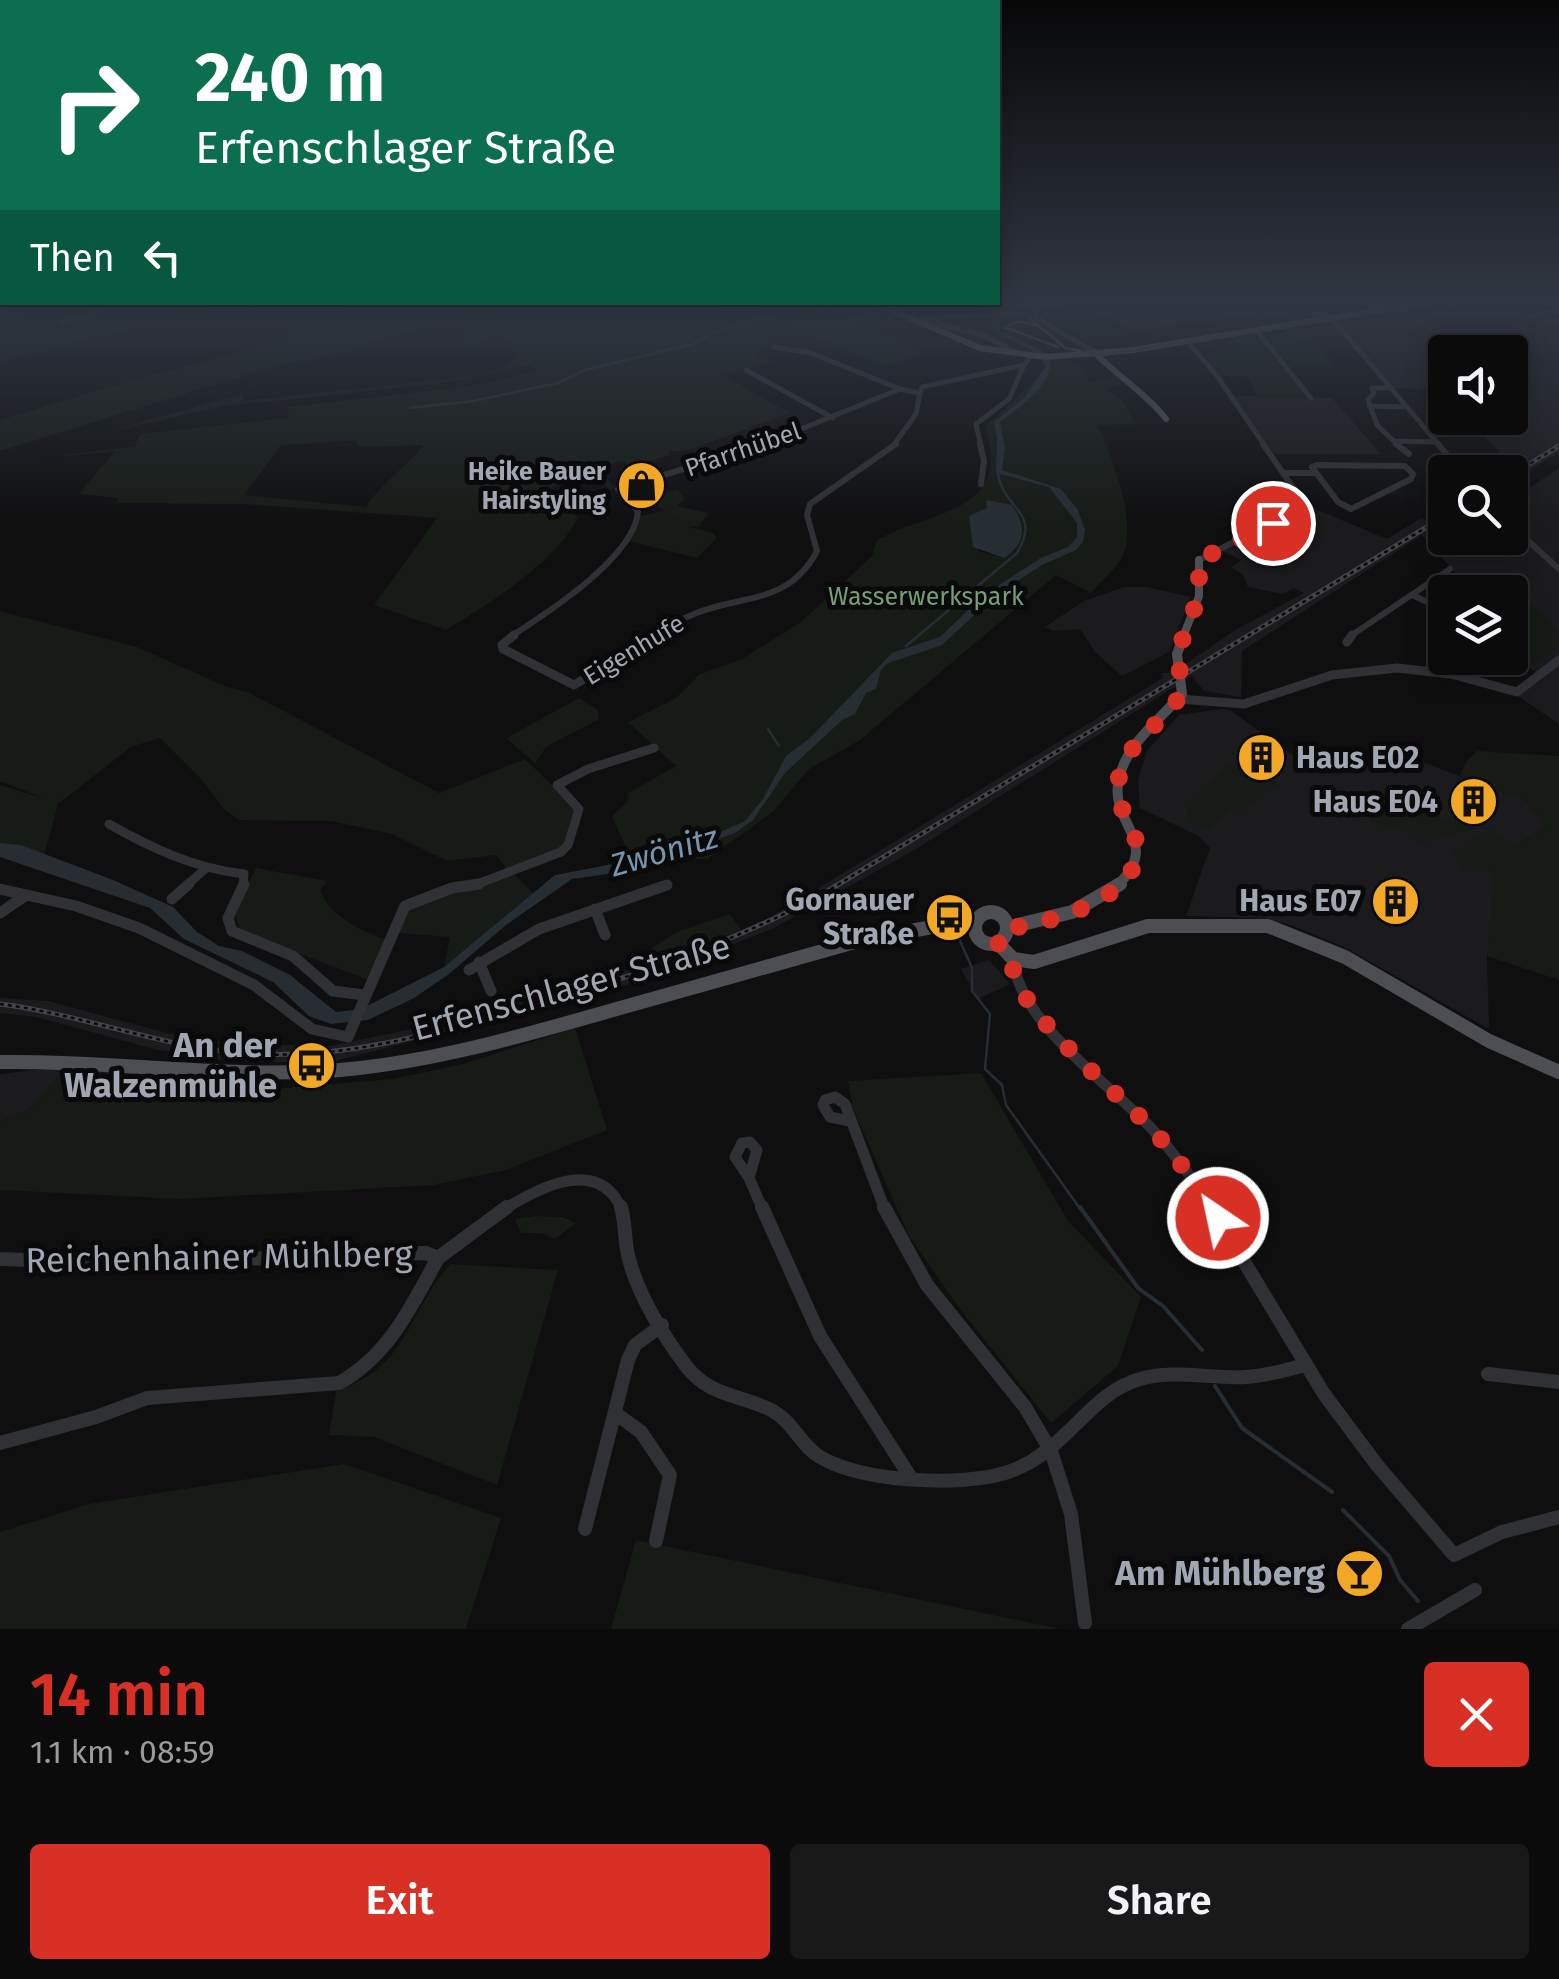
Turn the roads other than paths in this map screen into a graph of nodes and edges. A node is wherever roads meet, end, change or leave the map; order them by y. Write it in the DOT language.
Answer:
graph roads {
  1 [pos="753,374"];
  2 [pos="862,374"];
  3 [pos="975,374"];
  4 [pos="1020,374"];
  5 [pos="1114,374"];
  6 [pos="1213,374"];
  7 [pos="1292,374"];
  8 [pos="1380,374"];
  9 [pos="1392,388"];
  10 [pos="900,390"];
  11 [pos="920,392"];
  12 [pos="1311,398"];
  13 [pos="1369,406"];
  14 [pos="1408,407"];
  15 [pos="833,418"];
  16 [pos="1166,419"];
  17 [pos="1391,440"];
  18 [pos="1437,442"];
  19 [pos="1409,454"];
  20 [pos="1448,455"];
  21 [pos="1283,473"];
  22 [pos="1316,473"];
  23 [pos="981,484"];
  24 [pos="1257,499"];
  25 [pos="1273,523"];
  26 [pos="1528,541"];
  27 [pos="1199,560"];
  28 [pos="1559,569"];
  29 [pos="1450,570"];
  30 [pos="1412,595"];
  31 [pos="1428,602"];
  32 [pos="1347,642"];
  33 [pos="1559,660"];
  34 [pos="1470,675"];
  35 [pos="1470,678"];
  36 [pos="574,686"];
  37 [pos="1182,692"];
  38 [pos="654,748"];
  39 [pos="108,824"];
  40 [pos="205,869"];
  41 [pos="667,885"];
  42 [pos="0,888"];
  43 [pos="25,896"];
  44 [pos="172,899"];
  45 [pos="594,909"];
  46 [pos="0,913"];
  47 [pos="973,926"];
  48 [pos="1010,928"];
  49 [pos="605,934"];
  50 [pos="997,942"];
  51 [pos="1013,958"];
  52 [pos="490,991"];
  53 [pos="364,994"];
  54 [pos="357,1010"];
  55 [pos="350,1032"];
  56 [pos="0,1062"];
  57 [pos="1559,1072"];
  58 [pos="850,1121"];
  59 [pos="749,1178"];
  60 [pos="0,1258"];
  61 [pos="438,1258"];
  62 [pos="662,1326"];
  63 [pos="1305,1365"];
  64 [pos="1488,1374"];
  65 [pos="1559,1382"];
  66 [pos="615,1414"];
  67 [pos="0,1442"];
  68 [pos="1051,1451"];
  69 [pos="911,1478"];
  70 [pos="1559,1517"];
  71 [pos="584,1529"];
  72 [pos="656,1541"];
  73 [pos="1475,1590"];
  74 [pos="1086,1623"];
  75 [pos="1408,1629"];
  1 -- 15 [label="street"];
  2 -- 10 [label="street"];
  3 -- 11 [label="street, Pfarrhübel"];
  4 -- 23 [label="street"];
  5 -- 16 [label="main road"];
  6 -- 21 [label="street"];
  7 -- 12 [label="street"];
  8 -- 9 [label="street"];
  9 -- 13 [label="street"];
  9 -- 14 [label="street"];
  10 -- 11 [label="street, Pfarrhübel"];
  10 -- 15 [label="street, Pfarrhübel"];
  11 -- 36 [label="street, Eigenhufe"];
  13 -- 14 [label="street"];
  13 -- 17 [label="street"];
  14 -- 18 [label="street"];
  15 -- 36 [label="street, Pfarrhübel"];
  17 -- 18 [label="street"];
  17 -- 19 [label="street"];
  18 -- 20 [label="street"];
  21 -- 22 [label="street"];
  21 -- 25 [label="street"];
  22 -- 22 [label="street"];
  24 -- 25 [label="street"];
  25 -- 27 [label="street"];
  26 -- 28 [label="street"];
  27 -- 37 [label="main road"];
  29 -- 30 [label="street"];
  30 -- 31 [label="street"];
  30 -- 32 [label="street"];
  33 -- 35 [label="street"];
  34 -- 35 [label="street"];
  35 -- 37 [label="street"];
  37 -- 48 [label="main road"];
  38 -- 53 [label="street"];
  39 -- 40 [label="street"];
  40 -- 44 [label="street"];
  40 -- 53 [label="street"];
  41 -- 45 [label="street"];
  42 -- 43 [label="street"];
  43 -- 46 [label="street"];
  43 -- 55 [label="street"];
  45 -- 49 [label="street"];
  45 -- 52 [label="street"];
  47 -- 48 [label="main road"];
  47 -- 50 [label="main road"];
  47 -- 56 [label="main road, Erfenschlager Straße"];
  48 -- 50 [label="main road"];
  50 -- 51 [label="main road"];
  51 -- 57 [label="main road"];
  51 -- 63 [label="street"];
  53 -- 54 [label="street"];
  54 -- 55 [label="street"];
  58 -- 68 [label="street"];
  59 -- 69 [label="street"];
  60 -- 61 [label="street, Reichenhainer Mühlberg"];
  61 -- 62 [label="street, Reichenhainer Mühlberg"];
  61 -- 67 [label="street, Reichenhainer Mühlberg"];
  62 -- 66 [label="street"];
  62 -- 69 [label="street, Reichenhainer Mühlberg"];
  63 -- 68 [label="street, Reichenhainer Mühlberg"];
  63 -- 70 [label="street"];
  64 -- 65 [label="street"];
  66 -- 71 [label="street"];
  66 -- 72 [label="street"];
  68 -- 69 [label="street, Reichenhainer Mühlberg"];
  68 -- 74 [label="street"];
  73 -- 75 [label="street"];
}
